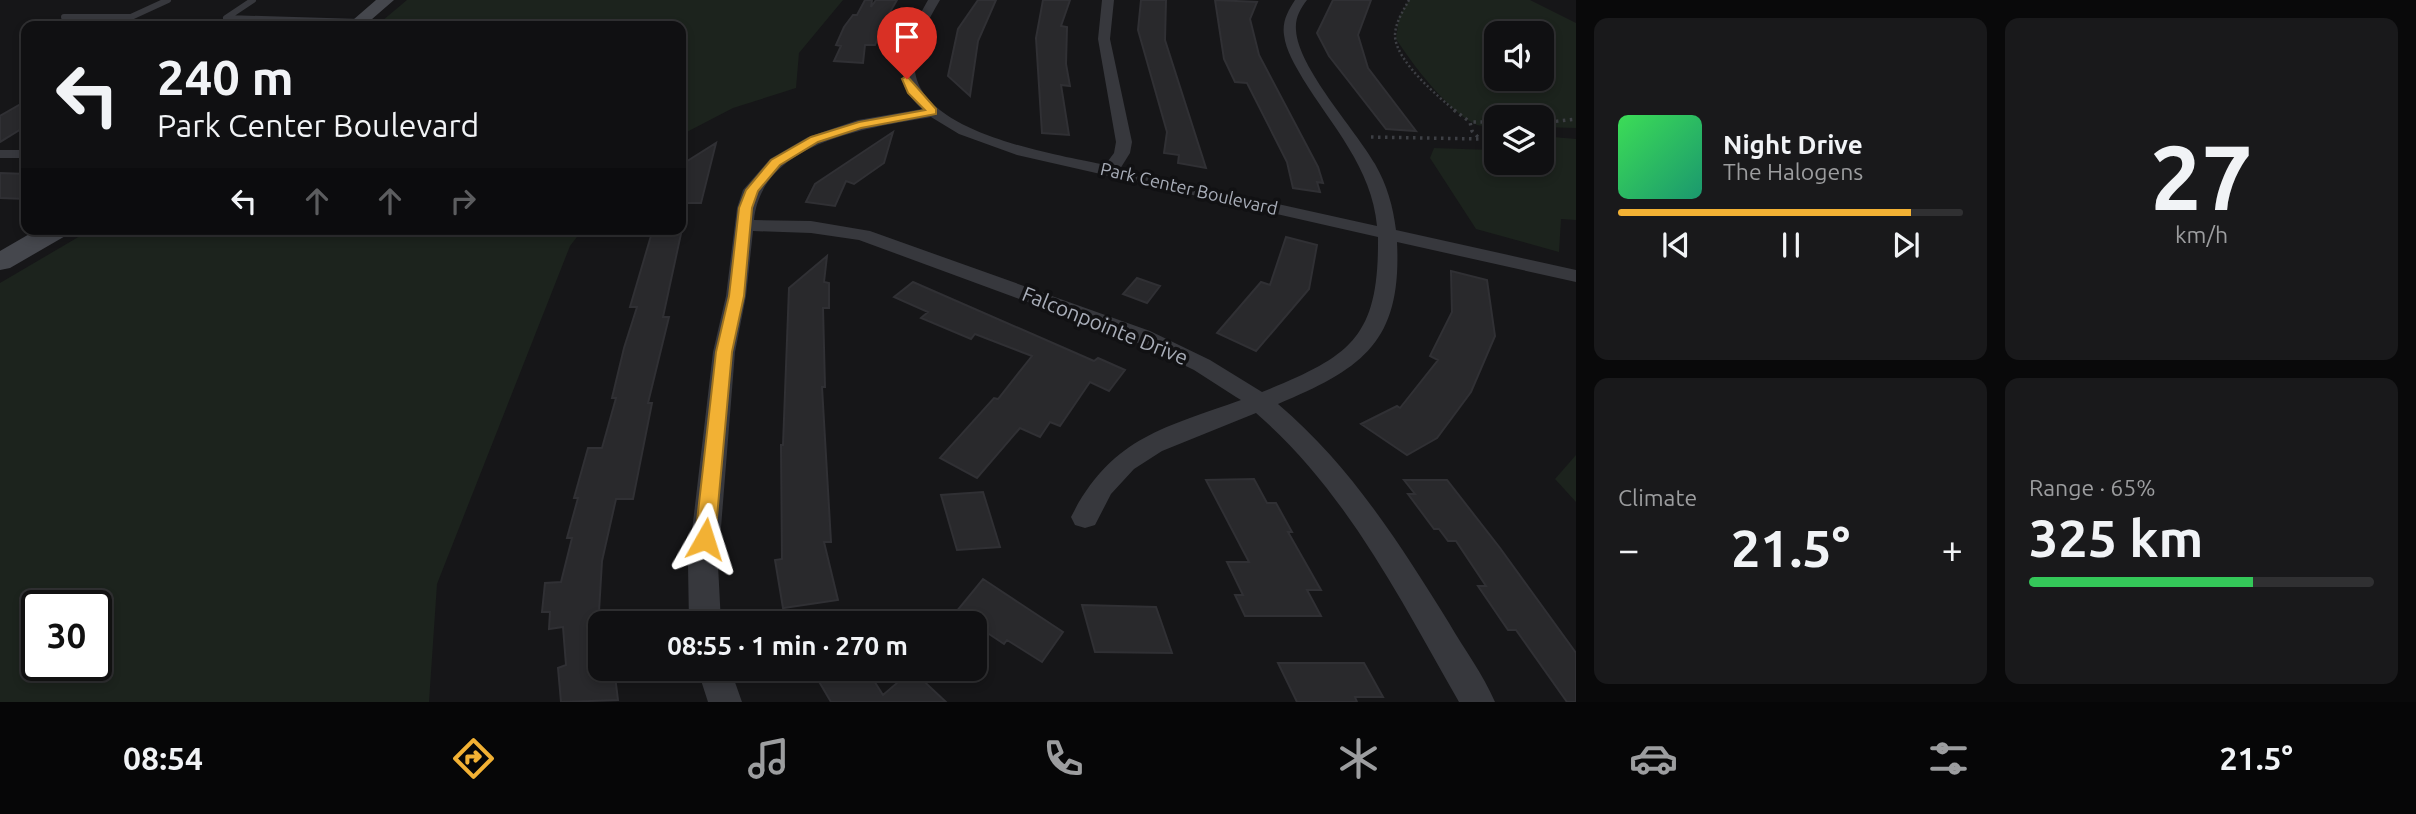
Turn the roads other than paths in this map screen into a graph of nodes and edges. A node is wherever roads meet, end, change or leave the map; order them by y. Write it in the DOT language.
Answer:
graph roads {
  1 [pos="168,0"];
  2 [pos="254,0"];
  3 [pos="386,0"];
  4 [pos="934,0"];
  5 [pos="1108,0"];
  6 [pos="1301,0"];
  7 [pos="64,17"];
  8 [pos="115,18"];
  9 [pos="235,20"];
  10 [pos="109,21"];
  11 [pos="266,21"];
  12 [pos="361,21"];
  13 [pos="933,111"];
  14 [pos="0,154"];
  15 [pos="21,154"];
  16 [pos="1110,171"];
  17 [pos="744,225"];
  18 [pos="1386,233"];
  19 [pos="47,235"];
  20 [pos="0,262"];
  21 [pos="1576,276"];
  22 [pos="1259,401"];
  23 [pos="1085,517"];
  24 [pos="705,611"];
  25 [pos="718,681"];
  26 [pos="725,702"];
  27 [pos="1478,702"];
  1 -- 8 [label="lane"];
  2 -- 9 [label="lane"];
  3 -- 12 [label="street"];
  4 -- 13 [label="street, Park Center Boulevard"];
  5 -- 16 [label="street"];
  6 -- 18 [label="street"];
  7 -- 8 [label="lane"];
  8 -- 10 [label="lane"];
  9 -- 11 [label="lane"];
  13 -- 16 [label="street, Park Center Boulevard"];
  13 -- 17 [label="street"];
  14 -- 15 [label="lane"];
  16 -- 18 [label="street, Park Center Boulevard"];
  17 -- 22 [label="street, Falconpointe Drive"];
  17 -- 24 [label="street"];
  18 -- 21 [label="street, Park Center Boulevard"];
  18 -- 22 [label="street"];
  19 -- 20 [label="street"];
  22 -- 23 [label="street"];
  22 -- 27 [label="street, Falconpointe Drive"];
  25 -- 26 [label="street"];
}
